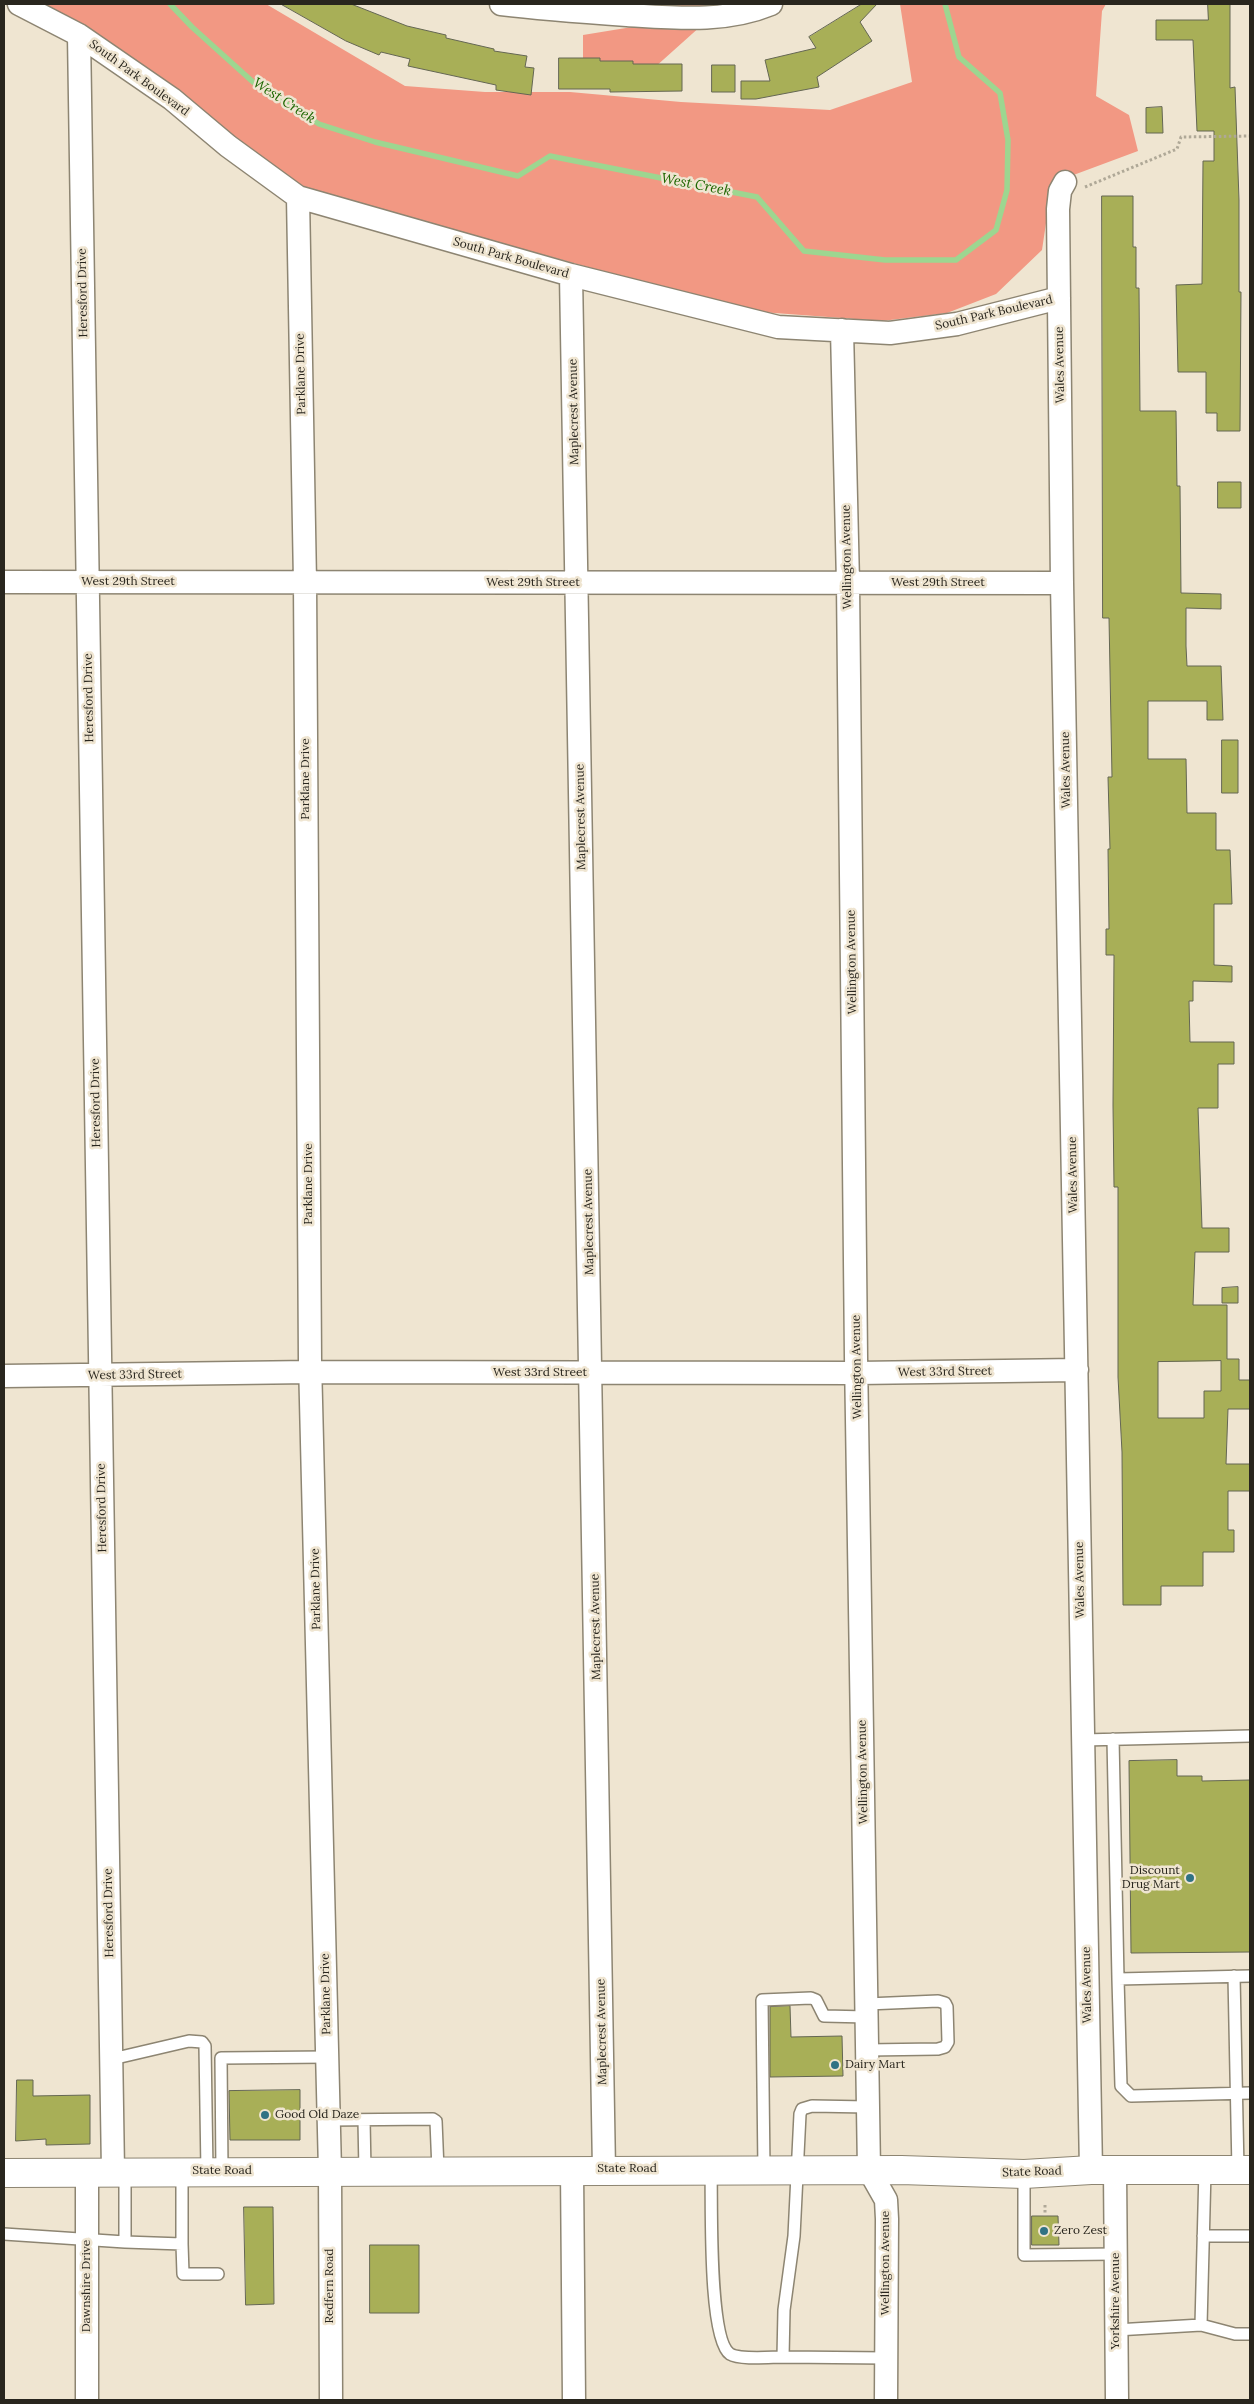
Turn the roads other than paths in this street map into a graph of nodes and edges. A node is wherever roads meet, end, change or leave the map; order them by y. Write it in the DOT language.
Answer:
graph roads {
  1 [pos="19,4"];
  2 [pos="501,4"];
  3 [pos="772,4"];
  4 [pos="561,7"];
  5 [pos="79,35"];
  6 [pos="1071,186"];
  7 [pos="298,197"];
  8 [pos="571,275"];
  9 [pos="1059,298"];
  10 [pos="842,330"];
  11 [pos="4,582"];
  12 [pos="87,582"];
  13 [pos="304,582"];
  14 [pos="848,583"];
  15 [pos="577,584"];
  16 [pos="1062,584"];
  17 [pos="1077,1370"];
  18 [pos="310,1372"];
  19 [pos="592,1373"];
  20 [pos="857,1373"];
  21 [pos="4,1376"];
  22 [pos="100,1376"];
  23 [pos="1250,1736"];
  24 [pos="1113,1739"];
  25 [pos="1083,1740"];
  26 [pos="1234,1976"];
  27 [pos="1250,1976"];
  28 [pos="1118,1979"];
  29 [pos="867,2011"];
  30 [pos="868,2050"];
  31 [pos="327,2057"];
  32 [pos="112,2059"];
  33 [pos="1250,2092"];
  34 [pos="1237,2093"];
  35 [pos="868,2107"];
  36 [pos="329,2120"];
  37 [pos="364,2120"];
  38 [pos="711,2169"];
  39 [pos="438,2170"];
  40 [pos="572,2170"];
  41 [pos="604,2170"];
  42 [pos="764,2170"];
  43 [pos="798,2170"];
  44 [pos="869,2170"];
  45 [pos="1103,2170"];
  46 [pos="1204,2170"];
  47 [pos="1244,2170"];
  48 [pos="109,2171"];
  49 [pos="204,2171"];
  50 [pos="330,2171"];
  51 [pos="365,2171"];
  52 [pos="4,2173"];
  53 [pos="1024,2174"];
  54 [pos="4,2234"];
  55 [pos="1203,2236"];
  56 [pos="1250,2236"];
  57 [pos="87,2240"];
  58 [pos="125,2242"];
  59 [pos="182,2244"];
  60 [pos="1116,2254"];
  61 [pos="218,2274"];
  62 [pos="1200,2325"];
  63 [pos="1116,2330"];
  64 [pos="1250,2334"];
  65 [pos="783,2357"];
  66 [pos="886,2358"];
  67 [pos="86,2400"];
  68 [pos="330,2400"];
  69 [pos="574,2400"];
  70 [pos="886,2400"];
  71 [pos="1117,2400"];
  1 -- 5 [label="street, South Park Boulevard"];
  2 -- 4 [label="street"];
  3 -- 4 [label="street"];
  5 -- 7 [label="street, South Park Boulevard"];
  5 -- 12 [label="street, Heresford Drive"];
  6 -- 9 [label="street, Wales Avenue"];
  7 -- 8 [label="street, South Park Boulevard"];
  7 -- 13 [label="street, Parklane Drive"];
  8 -- 10 [label="street, South Park Boulevard"];
  8 -- 15 [label="street, Maplecrest Avenue"];
  9 -- 10 [label="street, South Park Boulevard"];
  9 -- 16 [label="street, Wales Avenue"];
  10 -- 14 [label="street, Wellington Avenue"];
  11 -- 12 [label="street, West 29th Street"];
  12 -- 13 [label="street, West 29th Street"];
  12 -- 22 [label="street, Heresford Drive"];
  13 -- 15 [label="street, West 29th Street"];
  13 -- 18 [label="street, Parklane Drive"];
  14 -- 15 [label="street, West 29th Street"];
  14 -- 16 [label="street, West 29th Street"];
  14 -- 20 [label="street, Wellington Avenue"];
  15 -- 19 [label="street, Maplecrest Avenue"];
  16 -- 17 [label="street, Wales Avenue"];
  17 -- 20 [label="street, West 33rd Street"];
  17 -- 25 [label="street, Wales Avenue"];
  18 -- 19 [label="street, West 33rd Street"];
  18 -- 22 [label="street, West 33rd Street"];
  18 -- 31 [label="street, Parklane Drive"];
  19 -- 20 [label="street, West 33rd Street"];
  19 -- 41 [label="street, Maplecrest Avenue"];
  20 -- 29 [label="street, Wellington Avenue"];
  21 -- 22 [label="street, West 33rd Street"];
  22 -- 32 [label="street, Heresford Drive"];
  23 -- 24 [label="lane"];
  24 -- 25 [label="lane"];
  24 -- 28 [label="lane"];
  25 -- 45 [label="street, Wales Avenue"];
  26 -- 27 [label="lane"];
  26 -- 28 [label="lane"];
  26 -- 34 [label="lane"];
  28 -- 34 [label="lane"];
  29 -- 30 [label="street, Wellington Avenue"];
  29 -- 30 [label="lane"];
  29 -- 42 [label="lane"];
  30 -- 35 [label="street, Wellington Avenue"];
  31 -- 36 [label="street, Parklane Drive"];
  31 -- 49 [label="lane"];
  32 -- 48 [label="street, Heresford Drive"];
  32 -- 49 [label="lane"];
  33 -- 34 [label="lane"];
  34 -- 47 [label="lane"];
  35 -- 43 [label="lane"];
  35 -- 44 [label="street, Wellington Avenue"];
  36 -- 37 [label="lane"];
  36 -- 50 [label="street, Parklane Drive"];
  37 -- 39 [label="lane"];
  37 -- 51 [label="lane"];
  38 -- 41 [label="main road, State Road"];
  38 -- 42 [label="main road, State Road"];
  38 -- 65 [label="lane"];
  39 -- 40 [label="main road, State Road"];
  39 -- 51 [label="main road, State Road"];
  40 -- 41 [label="main road, State Road"];
  40 -- 69 [label="street"];
  42 -- 43 [label="main road, State Road"];
  43 -- 44 [label="main road, State Road"];
  43 -- 65 [label="lane"];
  44 -- 53 [label="main road, State Road"];
  44 -- 66 [label="street, Wellington Avenue"];
  45 -- 46 [label="main road, State Road"];
  45 -- 53 [label="main road, State Road"];
  45 -- 60 [label="street, Yorkshire Avenue"];
  46 -- 47 [label="main road, State Road"];
  46 -- 55 [label="lane"];
  48 -- 49 [label="main road, State Road"];
  48 -- 52 [label="main road, State Road"];
  48 -- 57 [label="street, Dawnshire Drive"];
  48 -- 58 [label="lane"];
  49 -- 50 [label="main road, State Road"];
  49 -- 59 [label="lane"];
  50 -- 51 [label="main road, State Road"];
  50 -- 68 [label="street, Redfern Road"];
  53 -- 60 [label="lane"];
  54 -- 57 [label="lane"];
  55 -- 56 [label="lane"];
  55 -- 62 [label="lane"];
  57 -- 58 [label="lane"];
  57 -- 67 [label="street, Dawnshire Drive"];
  58 -- 59 [label="lane"];
  59 -- 61 [label="lane"];
  60 -- 63 [label="street, Yorkshire Avenue"];
  62 -- 63 [label="lane"];
  62 -- 64 [label="lane"];
  63 -- 71 [label="street, Yorkshire Avenue"];
  65 -- 66 [label="lane"];
  66 -- 70 [label="street, Wellington Avenue"];
}
